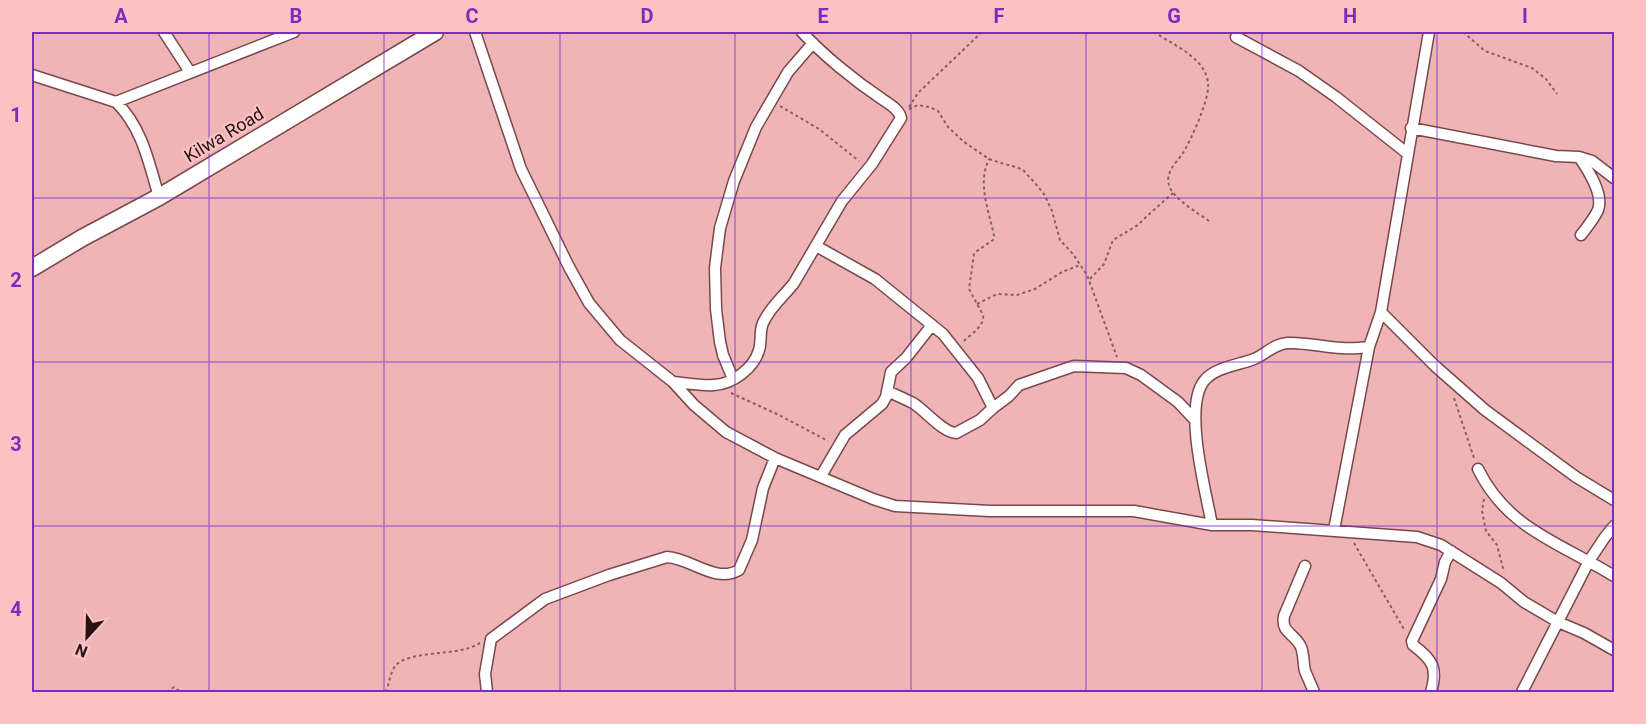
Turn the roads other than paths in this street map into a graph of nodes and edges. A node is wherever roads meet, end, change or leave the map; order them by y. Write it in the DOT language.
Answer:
graph roads {
  1 [pos="164,32"];
  2 [pos="294,32"];
  3 [pos="435,32"];
  4 [pos="476,32"];
  5 [pos="802,32"];
  6 [pos="1428,32"];
  7 [pos="1236,37"];
  8 [pos="813,43"];
  9 [pos="190,72"];
  10 [pos="32,75"];
  11 [pos="116,102"];
  12 [pos="1411,128"];
  13 [pos="1408,154"];
  14 [pos="1579,157"];
  15 [pos="1614,178"];
  16 [pos="159,197"];
  17 [pos="1581,234"];
  18 [pos="816,246"];
  19 [pos="32,268"];
  20 [pos="1381,312"];
  21 [pos="932,325"];
  22 [pos="1369,347"];
  23 [pos="733,379"];
  24 [pos="673,382"];
  25 [pos="887,391"];
  26 [pos="993,408"];
  27 [pos="1194,419"];
  28 [pos="775,458"];
  29 [pos="1478,469"];
  30 [pos="821,476"];
  31 [pos="1614,500"];
  32 [pos="1212,525"];
  33 [pos="1614,526"];
  34 [pos="1334,530"];
  35 [pos="1451,551"];
  36 [pos="1589,561"];
  37 [pos="1305,566"];
  38 [pos="1614,576"];
  39 [pos="1558,622"];
  40 [pos="1614,650"];
  41 [pos="487,693"];
  42 [pos="1314,693"];
  43 [pos="1431,693"];
  44 [pos="1522,693"];
  1 -- 9 [label="street"];
  2 -- 9 [label="street"];
  3 -- 16 [label="highway, Kilwa Road"];
  4 -- 24 [label="street"];
  5 -- 8 [label="street"];
  6 -- 12 [label="street"];
  7 -- 13 [label="street"];
  8 -- 18 [label="street"];
  8 -- 23 [label="street"];
  9 -- 11 [label="street"];
  10 -- 11 [label="street"];
  11 -- 16 [label="street"];
  12 -- 13 [label="street"];
  12 -- 14 [label="street"];
  13 -- 20 [label="street"];
  14 -- 15 [label="street"];
  14 -- 17 [label="street"];
  16 -- 19 [label="highway, Kilwa Road"];
  18 -- 21 [label="street"];
  18 -- 23 [label="street"];
  20 -- 22 [label="street"];
  20 -- 31 [label="street"];
  21 -- 25 [label="street"];
  21 -- 26 [label="street"];
  22 -- 27 [label="street"];
  22 -- 34 [label="street"];
  23 -- 24 [label="street"];
  24 -- 28 [label="street"];
  25 -- 26 [label="street"];
  25 -- 30 [label="street"];
  26 -- 27 [label="street"];
  27 -- 32 [label="street"];
  28 -- 30 [label="street"];
  28 -- 41 [label="street"];
  29 -- 36 [label="street"];
  30 -- 32 [label="street"];
  32 -- 34 [label="street"];
  33 -- 36 [label="street"];
  34 -- 35 [label="street"];
  35 -- 39 [label="street"];
  35 -- 43 [label="street"];
  36 -- 38 [label="street"];
  36 -- 39 [label="street"];
  37 -- 42 [label="street"];
  39 -- 40 [label="street"];
  39 -- 44 [label="street"];
}
